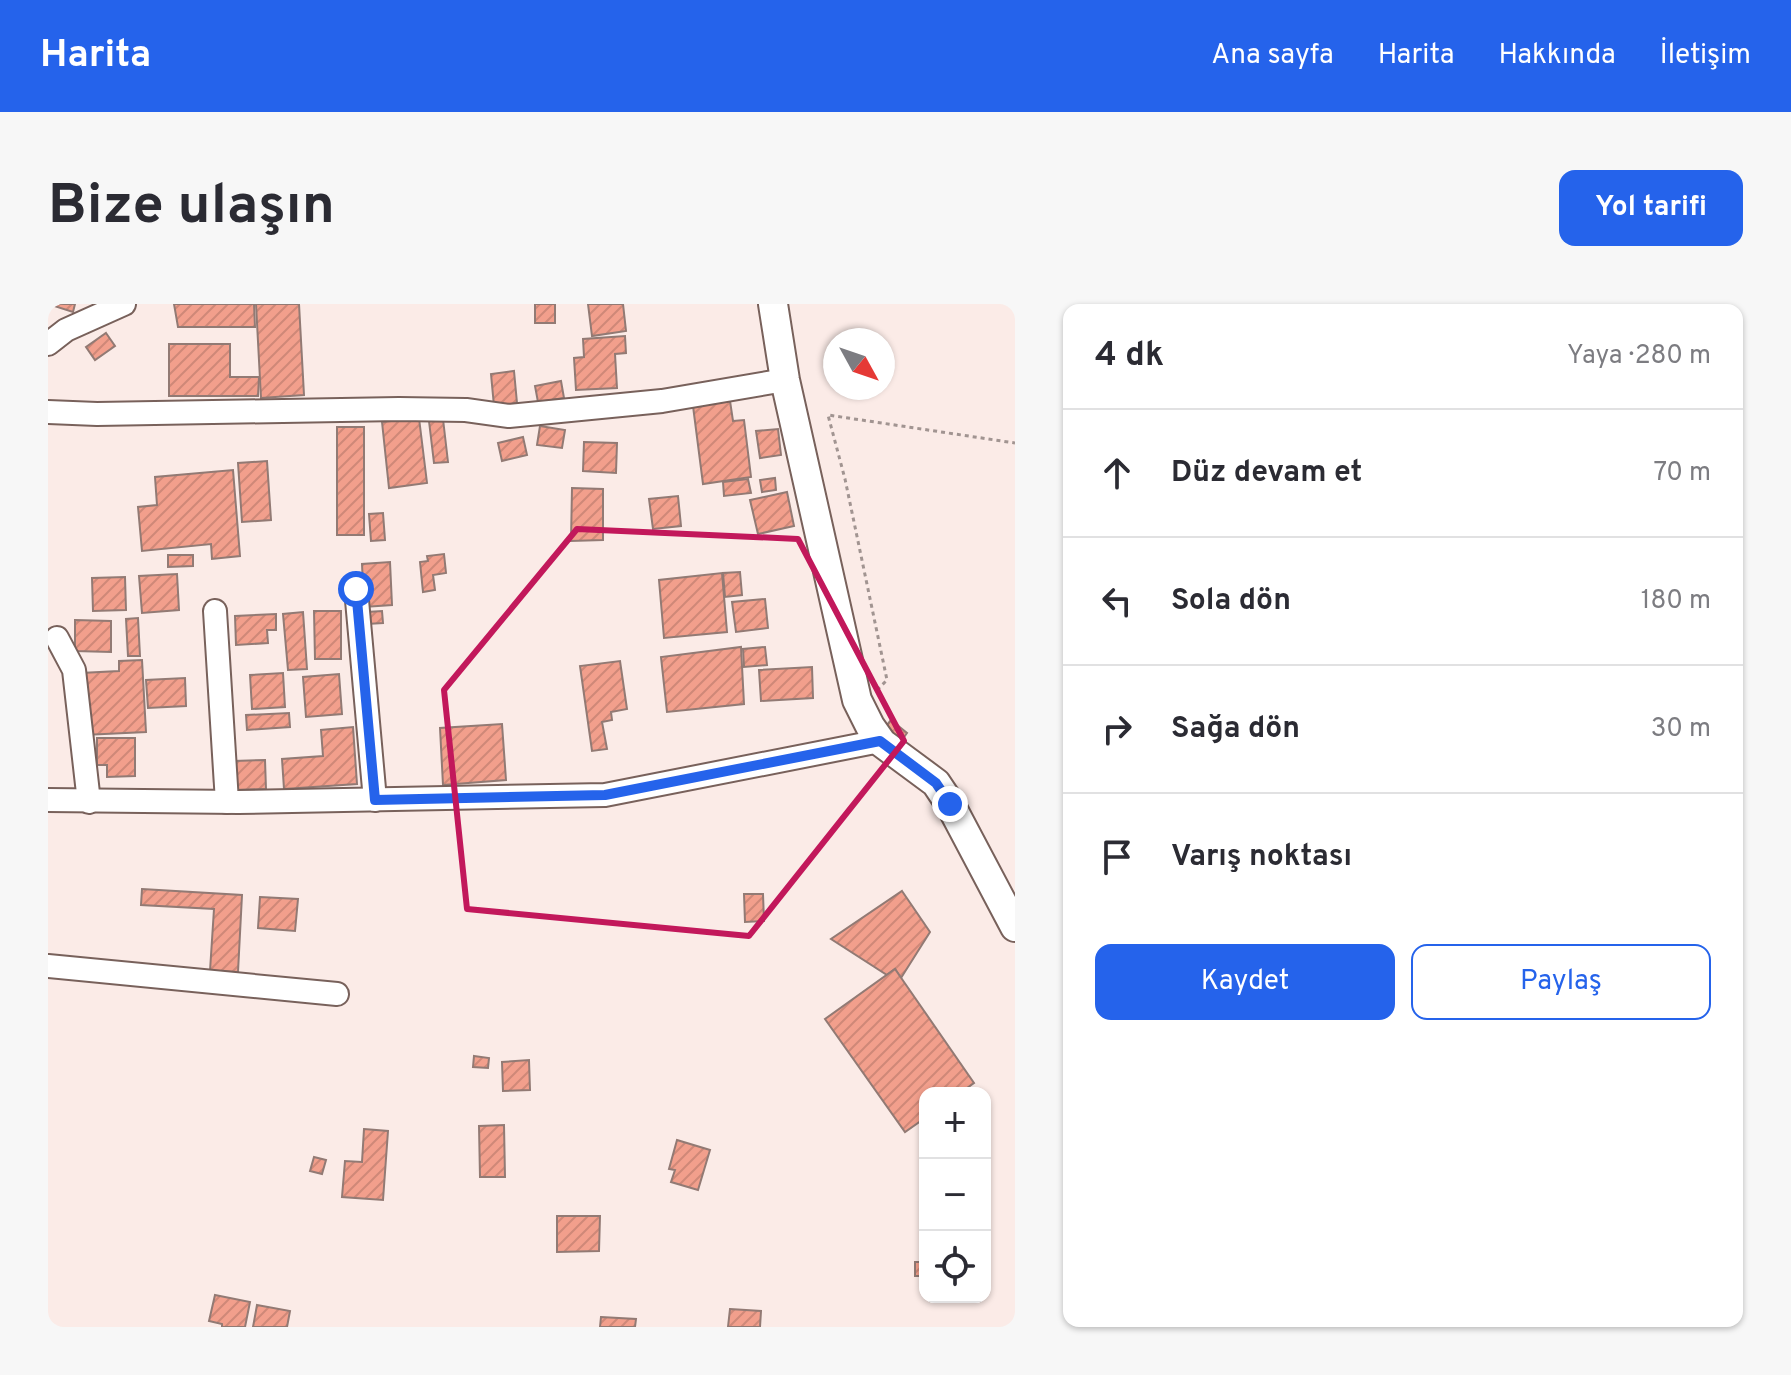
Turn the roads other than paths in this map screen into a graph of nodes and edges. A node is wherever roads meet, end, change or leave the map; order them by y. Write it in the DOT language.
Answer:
graph roads {
  1 [pos="124,304"];
  2 [pos="773,304"];
  3 [pos="48,344"];
  4 [pos="785,380"];
  5 [pos="48,412"];
  6 [pos="356,589"];
  7 [pos="215,611"];
  8 [pos="57,638"];
  9 [pos="880,741"];
  10 [pos="48,800"];
  11 [pos="375,800"];
  12 [pos="89,802"];
  13 [pos="227,802"];
  14 [pos="1015,927"];
  15 [pos="48,966"];
  16 [pos="337,994"];
  1 -- 3 [label="street"];
  2 -- 4 [label="street"];
  4 -- 5 [label="street"];
  4 -- 9 [label="street"];
  6 -- 11 [label="street"];
  7 -- 13 [label="street"];
  8 -- 12 [label="street"];
  9 -- 11 [label="street"];
  9 -- 14 [label="street"];
  10 -- 12 [label="street"];
  11 -- 13 [label="street"];
  12 -- 13 [label="street"];
  15 -- 16 [label="street"];
}
